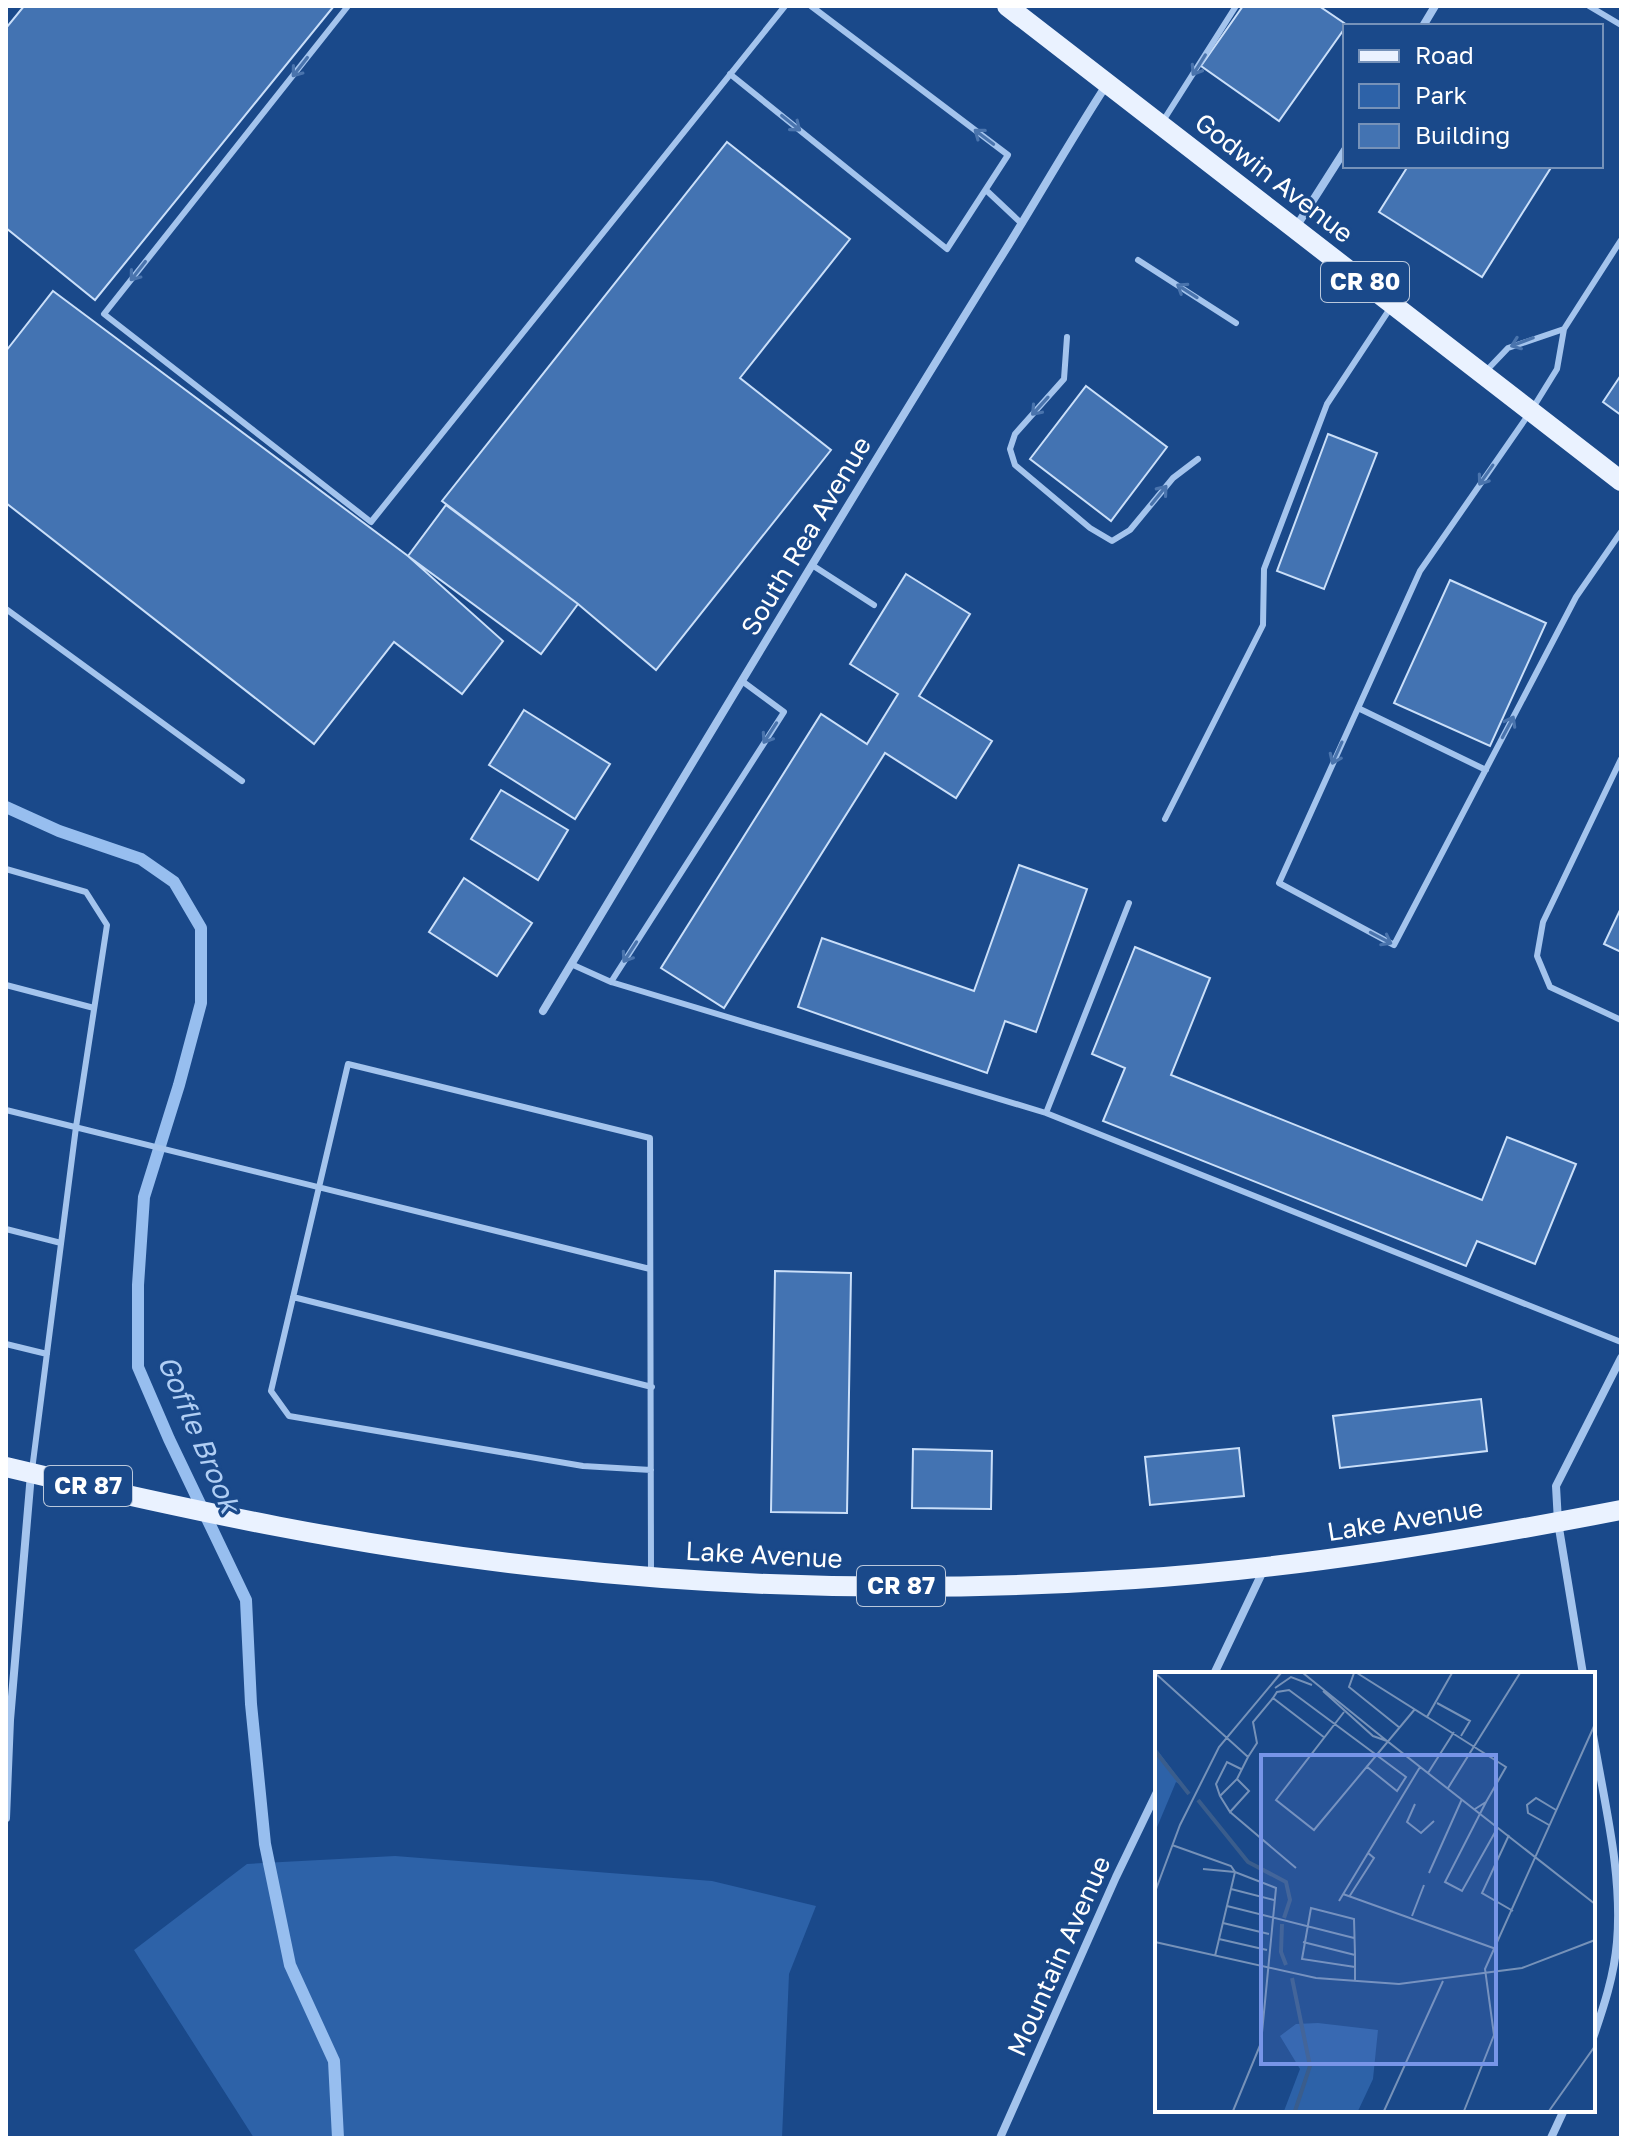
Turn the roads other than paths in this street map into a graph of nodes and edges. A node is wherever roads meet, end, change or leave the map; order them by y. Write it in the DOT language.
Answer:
graph roads {
  1 [pos="348,6"];
  2 [pos="785,6"];
  3 [pos="811,6"];
  4 [pos="1007,6"];
  5 [pos="1236,6"];
  6 [pos="1435,6"];
  7 [pos="1589,6"];
  8 [pos="1424,24"];
  9 [pos="1621,25"];
  10 [pos="730,74"];
  11 [pos="1107,84"];
  12 [pos="1162,124"];
  13 [pos="1343,153"];
  14 [pos="986,190"];
  15 [pos="1022,224"];
  16 [pos="1295,228"];
  17 [pos="1621,240"];
  18 [pos="1138,260"];
  19 [pos="1393,304"];
  20 [pos="1236,323"];
  21 [pos="1564,329"];
  22 [pos="1067,337"];
  23 [pos="1483,374"];
  24 [pos="1531,411"];
  25 [pos="1198,459"];
  26 [pos="1621,481"];
  27 [pos="1621,532"];
  28 [pos="812,565"];
  29 [pos="874,605"];
  30 [pos="6,609"];
  31 [pos="742,681"];
  32 [pos="1358,708"];
  33 [pos="1621,759"];
  34 [pos="1486,770"];
  35 [pos="242,781"];
  36 [pos="1165,819"];
  37 [pos="6,869"];
  38 [pos="1129,903"];
  39 [pos="571,964"];
  40 [pos="611,982"];
  41 [pos="6,985"];
  42 [pos="94,1008"];
  43 [pos="543,1011"];
  44 [pos="1621,1020"];
  45 [pos="6,1110"];
  46 [pos="1046,1113"];
  47 [pos="76,1127"];
  48 [pos="319,1188"];
  49 [pos="6,1229"];
  50 [pos="61,1243"];
  51 [pos="650,1269"];
  52 [pos="293,1297"];
  53 [pos="1621,1342"];
  54 [pos="6,1344"];
  55 [pos="47,1354"];
  56 [pos="1621,1358"];
  57 [pos="652,1387"];
  58 [pos="6,1467"];
  59 [pos="651,1470"];
  60 [pos="31,1473"];
  61 [pos="1621,1510"];
  62 [pos="1558,1522"];
  63 [pos="1265,1567"];
  64 [pos="651,1575"];
  65 [pos="1215,1672"];
  66 [pos="1583,1672"];
  67 [pos="1595,1748"];
  68 [pos="1155,1796"];
  69 [pos="6,1818"];
  70 [pos="1595,2032"];
  71 [pos="1563,2112"];
  72 [pos="1000,2138"];
  73 [pos="1551,2138"];
  1 -- 10 [label="lane, one-way"];
  2 -- 10 [label="lane"];
  14 -- 3 [label="lane, one-way"];
  4 -- 11 [label="main road, Godwin Avenue / CR 80"];
  5 -- 12 [label="lane, one-way"];
  6 -- 8 [label="street"];
  7 -- 9 [label="lane"];
  10 -- 14 [label="lane, one-way"];
  11 -- 12 [label="main road, Godwin Avenue / CR 80"];
  11 -- 15 [label="street, South Rea Avenue"];
  12 -- 16 [label="main road, Godwin Avenue / CR 80"];
  13 -- 16 [label="street"];
  14 -- 15 [label="lane"];
  15 -- 28 [label="street, South Rea Avenue"];
  16 -- 19 [label="main road, Godwin Avenue / CR 80"];
  17 -- 21 [label="lane"];
  20 -- 18 [label="lane, one-way"];
  19 -- 23 [label="main road, Godwin Avenue / CR 80"];
  19 -- 36 [label="lane"];
  21 -- 23 [label="lane, one-way"];
  21 -- 24 [label="lane"];
  22 -- 25 [label="lane, one-way"];
  23 -- 24 [label="main road, Godwin Avenue / CR 80"];
  24 -- 26 [label="main road, Godwin Avenue / CR 80"];
  24 -- 32 [label="lane, one-way"];
  34 -- 27 [label="lane, one-way"];
  28 -- 29 [label="lane"];
  28 -- 31 [label="street, South Rea Avenue"];
  30 -- 35 [label="lane"];
  31 -- 39 [label="street, South Rea Avenue"];
  31 -- 40 [label="lane, one-way"];
  32 -- 34 [label="lane"];
  32 -- 34 [label="lane, one-way"];
  33 -- 44 [label="lane"];
  37 -- 42 [label="lane"];
  38 -- 46 [label="lane"];
  39 -- 40 [label="lane"];
  39 -- 43 [label="street, South Rea Avenue"];
  40 -- 46 [label="lane"];
  41 -- 42 [label="lane"];
  42 -- 47 [label="lane"];
  45 -- 47 [label="lane"];
  46 -- 53 [label="lane"];
  47 -- 48 [label="lane"];
  47 -- 50 [label="lane"];
  48 -- 51 [label="lane"];
  48 -- 51 [label="lane"];
  48 -- 52 [label="lane"];
  49 -- 50 [label="lane"];
  50 -- 55 [label="lane"];
  51 -- 57 [label="lane"];
  52 -- 57 [label="lane"];
  52 -- 59 [label="lane"];
  54 -- 55 [label="lane"];
  55 -- 60 [label="lane"];
  56 -- 62 [label="street"];
  57 -- 59 [label="lane"];
  58 -- 60 [label="main road, Lake Avenue / CR 87"];
  59 -- 64 [label="lane"];
  60 -- 64 [label="main road, Lake Avenue / CR 87"];
  60 -- 69 [label="street"];
  61 -- 62 [label="main road, Lake Avenue / CR 87"];
  62 -- 63 [label="main road, Lake Avenue / CR 87"];
  62 -- 66 [label="street"];
  63 -- 64 [label="main road, Lake Avenue / CR 87"];
  63 -- 65 [label="street"];
  67 -- 70 [label="street"];
  68 -- 72 [label="street, Mountain Avenue"];
  71 -- 73 [label="street"];
}
